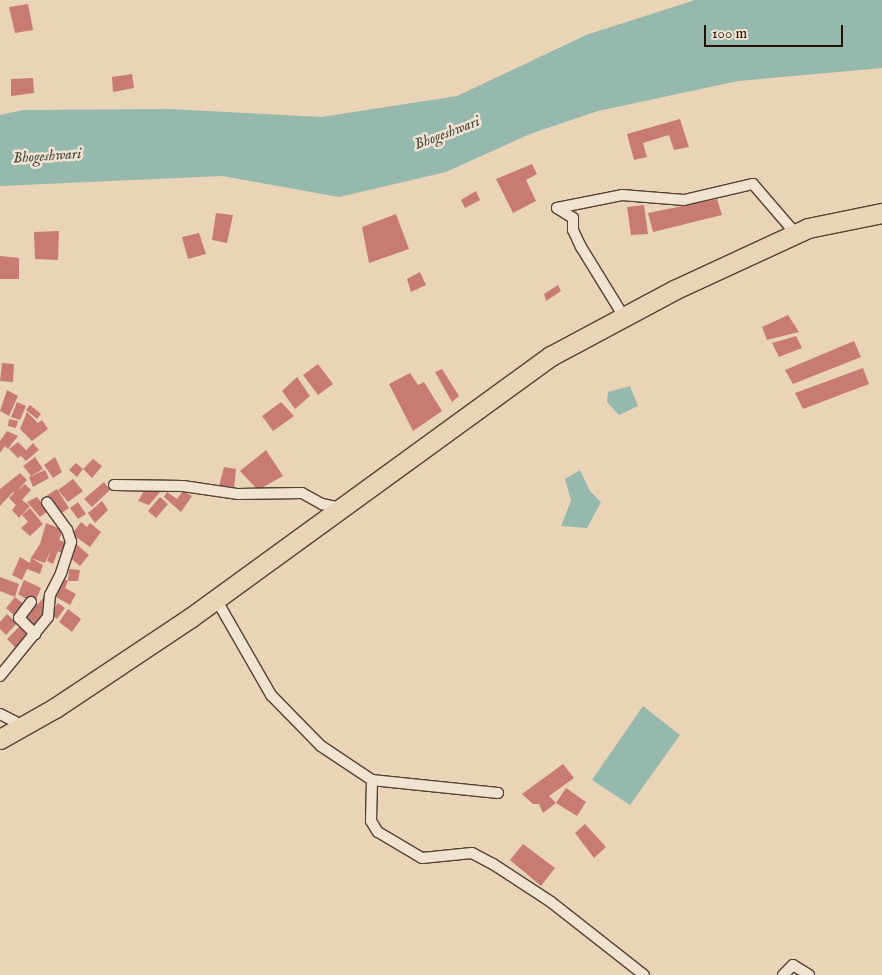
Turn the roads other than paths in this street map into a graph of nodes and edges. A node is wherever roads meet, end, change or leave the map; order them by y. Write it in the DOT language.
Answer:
graph roads {
  1 [pos="882,213"];
  2 [pos="796,234"];
  3 [pos="624,317"];
  4 [pos="114,486"];
  5 [pos="47,502"];
  6 [pos="342,508"];
  7 [pos="216,599"];
  8 [pos="31,602"];
  9 [pos="35,634"];
  10 [pos="1,671"];
  11 [pos="0,714"];
  12 [pos="18,729"];
  13 [pos="0,739"];
  14 [pos="372,780"];
  15 [pos="498,792"];
  16 [pos="644,975"];
  17 [pos="783,975"];
  18 [pos="809,975"];
  1 -- 2 [label="highway"];
  2 -- 3 [label="highway"];
  2 -- 3 [label="street"];
  3 -- 6 [label="highway"];
  4 -- 6 [label="street"];
  5 -- 9 [label="street"];
  6 -- 7 [label="highway"];
  7 -- 12 [label="highway"];
  7 -- 14 [label="street"];
  8 -- 9 [label="street"];
  9 -- 10 [label="street"];
  11 -- 12 [label="street"];
  12 -- 13 [label="highway"];
  14 -- 15 [label="street"];
  14 -- 16 [label="street"];
  17 -- 18 [label="street"];
}
